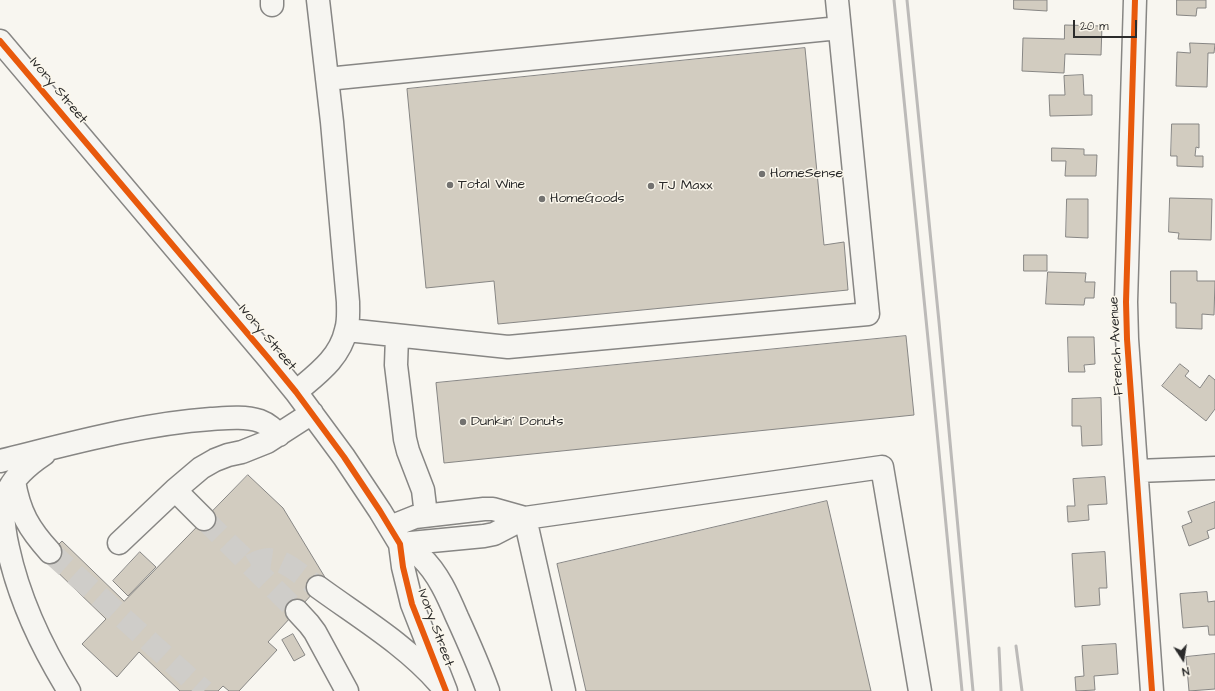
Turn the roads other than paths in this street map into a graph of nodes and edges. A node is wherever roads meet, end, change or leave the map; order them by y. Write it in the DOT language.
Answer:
graph roads {
  1 [pos="318,0"];
  2 [pos="837,0"];
  3 [pos="1135,0"];
  4 [pos="839,28"];
  5 [pos="0,41"];
  6 [pos="327,79"];
  7 [pos="346,330"];
  8 [pos="397,336"];
  9 [pos="296,392"];
  10 [pos="312,413"];
  11 [pos="279,435"];
  12 [pos="61,446"];
  13 [pos="0,461"];
  14 [pos="1215,468"];
  15 [pos="1137,471"];
  16 [pos="14,481"];
  17 [pos="175,490"];
  18 [pos="426,515"];
  19 [pos="524,518"];
  20 [pos="204,520"];
  21 [pos="395,536"];
  22 [pos="120,543"];
  23 [pos="50,552"];
  24 [pos="318,587"];
  25 [pos="69,691"];
  26 [pos="334,691"];
  27 [pos="347,691"];
  28 [pos="445,691"];
  29 [pos="488,691"];
  30 [pos="564,691"];
  31 [pos="920,691"];
  32 [pos="1152,691"];
  1 -- 6 [label="street"];
  2 -- 4 [label="street"];
  3 -- 15 [label="street, French Avenue"];
  4 -- 6 [label="street"];
  4 -- 8 [label="street"];
  5 -- 9 [label="street, Ivory Street"];
  6 -- 7 [label="street"];
  7 -- 8 [label="street"];
  7 -- 9 [label="street"];
  8 -- 18 [label="street"];
  9 -- 10 [label="street, Ivory Street"];
  10 -- 11 [label="street"];
  10 -- 21 [label="street, Ivory Street"];
  11 -- 12 [label="street"];
  11 -- 17 [label="street"];
  12 -- 13 [label="street"];
  12 -- 16 [label="street"];
  14 -- 15 [label="street"];
  15 -- 32 [label="street, French Avenue"];
  16 -- 23 [label="street"];
  16 -- 25 [label="street"];
  17 -- 20 [label="street"];
  17 -- 22 [label="street"];
  18 -- 19 [label="street"];
  18 -- 21 [label="street"];
  19 -- 21 [label="street"];
  19 -- 30 [label="street"];
  19 -- 31 [label="street"];
  21 -- 28 [label="street, Ivory Street"];
  21 -- 29 [label="street, Ivory Street"];
  24 -- 28 [label="street"];
  26 -- 27 [label="street"];
}
